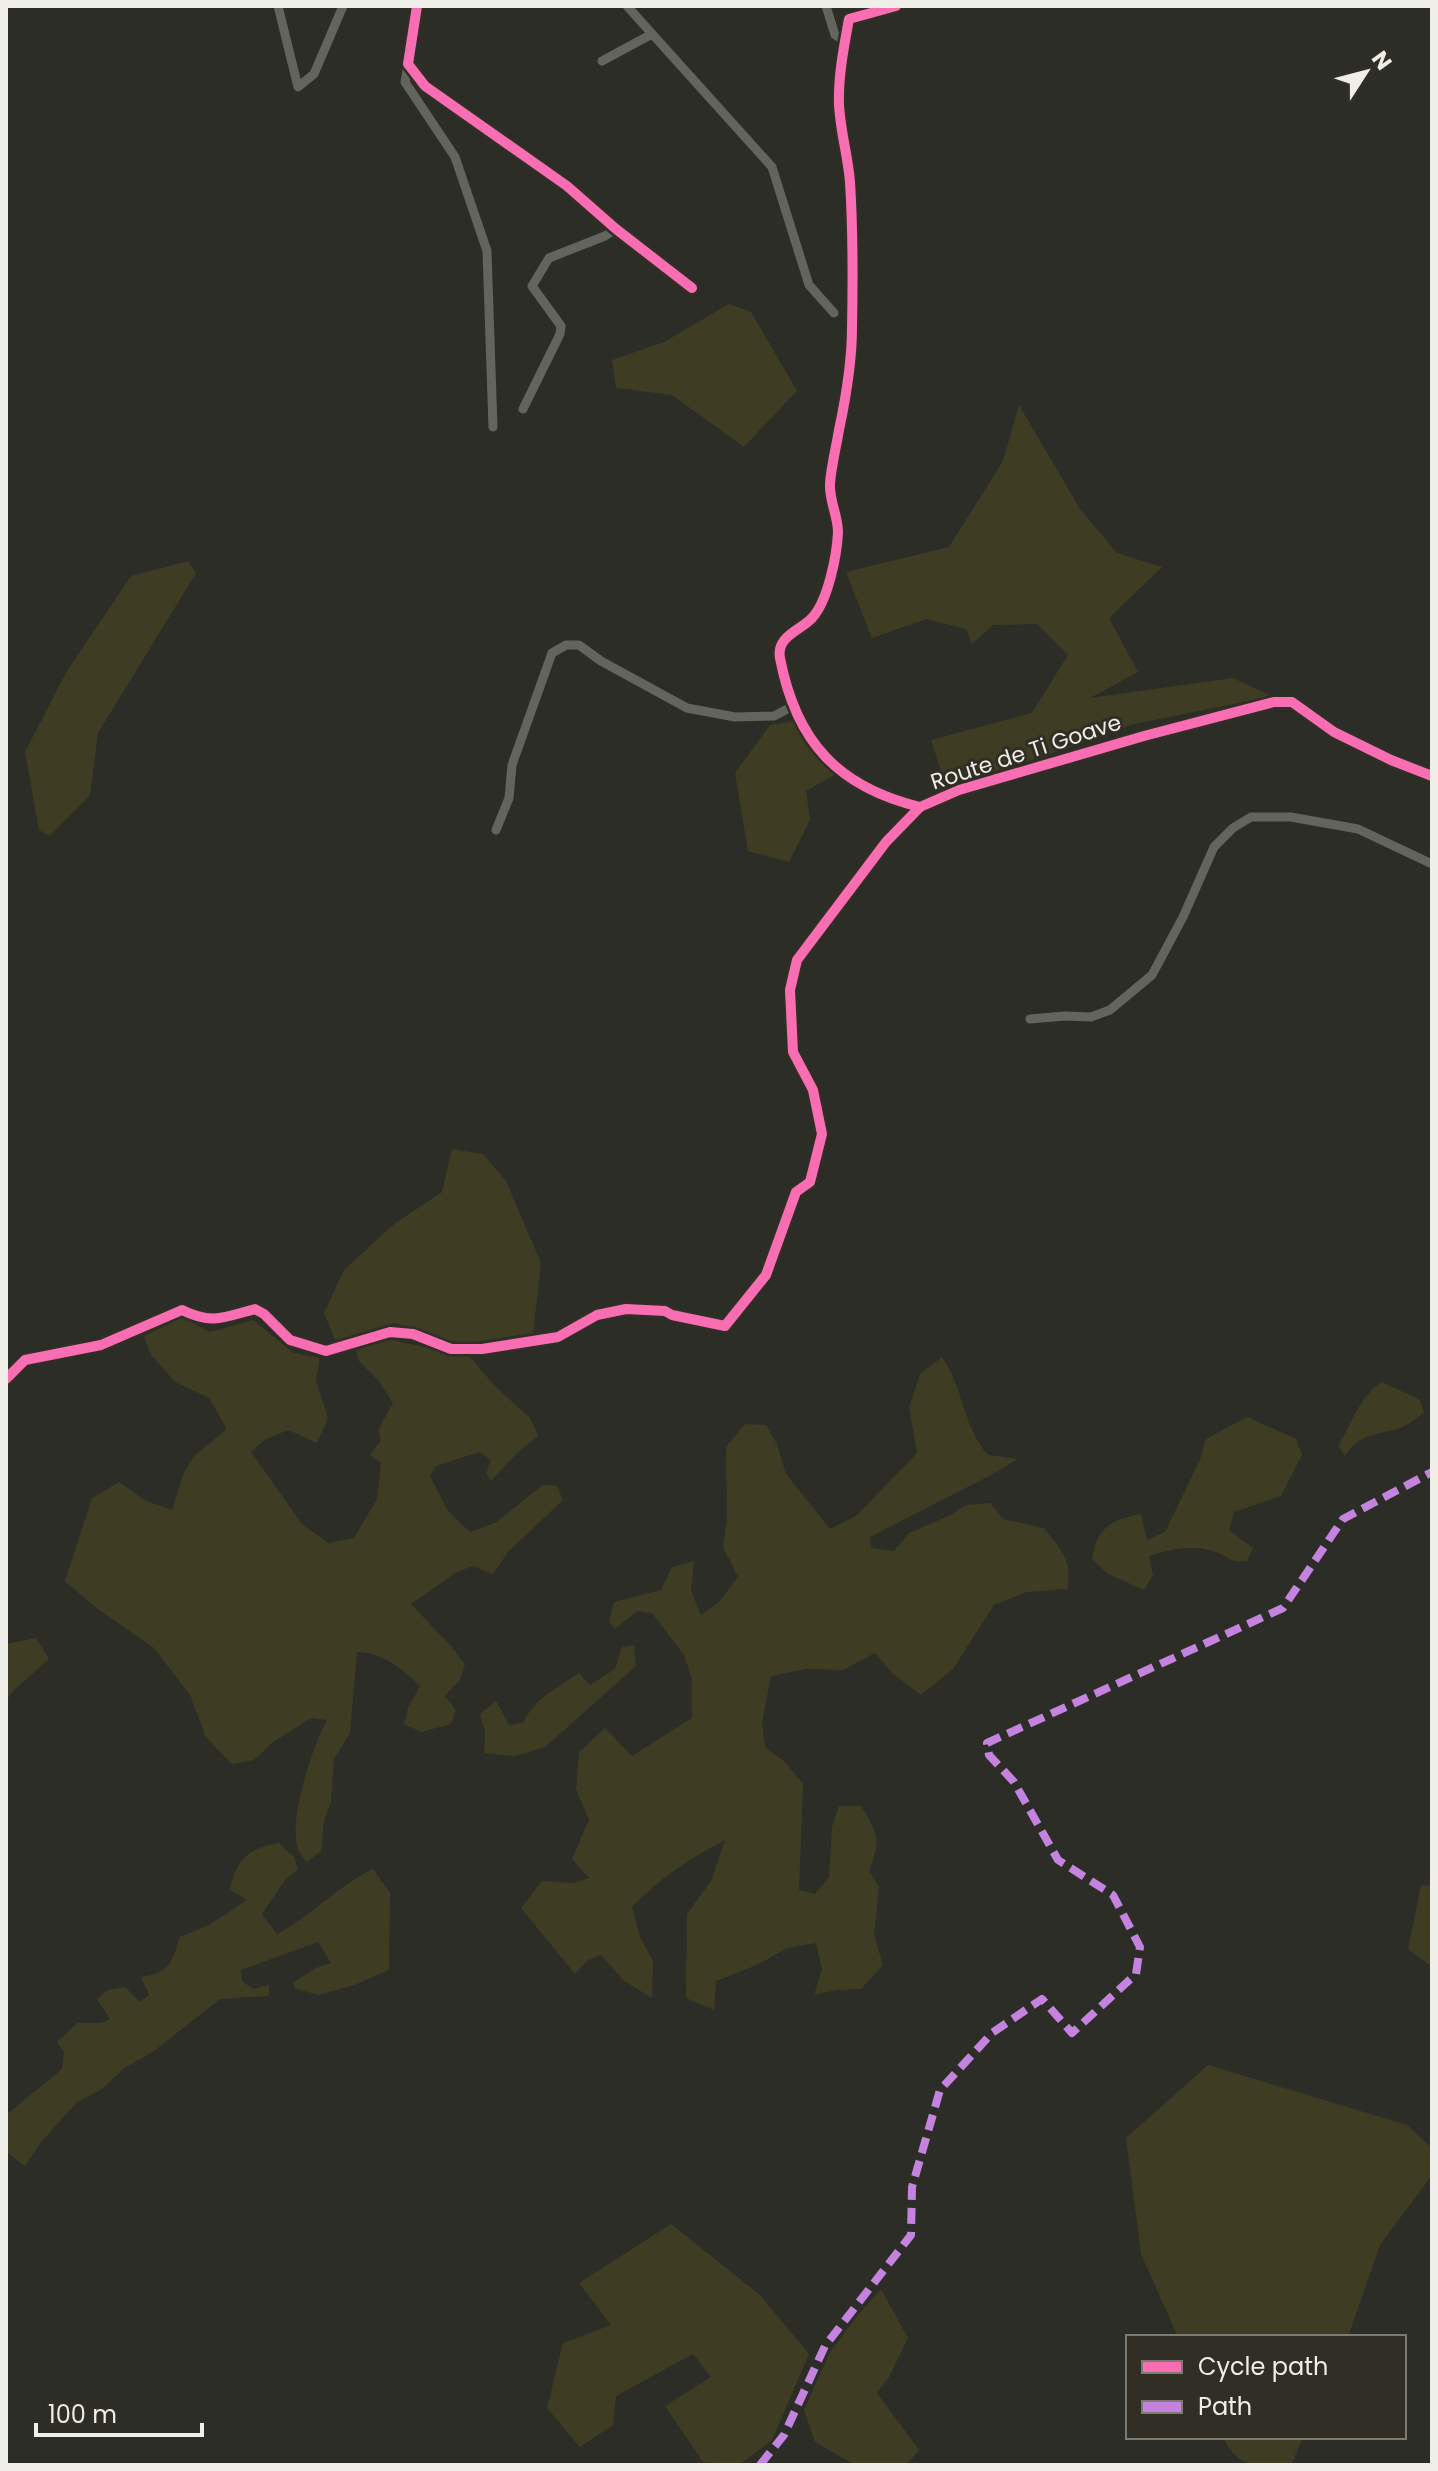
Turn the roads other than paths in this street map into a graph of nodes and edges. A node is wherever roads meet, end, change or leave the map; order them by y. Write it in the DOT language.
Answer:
graph roads {
  1 [pos="278,6"];
  2 [pos="343,6"];
  3 [pos="417,6"];
  4 [pos="627,6"];
  5 [pos="826,6"];
  6 [pos="896,6"];
  7 [pos="652,34"];
  8 [pos="845,41"];
  9 [pos="602,61"];
  10 [pos="408,64"];
  11 [pos="616,229"];
  12 [pos="692,288"];
  13 [pos="834,313"];
  14 [pos="523,409"];
  15 [pos="493,427"];
  16 [pos="795,705"];
  17 [pos="1432,776"];
  18 [pos="920,807"];
  19 [pos="496,830"];
  20 [pos="1432,864"];
  21 [pos="1030,1019"];
  22 [pos="6,1379"];
  1 -- 2 [label="street"];
  3 -- 10 [label="street"];
  4 -- 7 [label="street"];
  5 -- 8 [label="street"];
  6 -- 8 [label="street"];
  7 -- 9 [label="street"];
  7 -- 13 [label="street"];
  8 -- 16 [label="street"];
  10 -- 11 [label="street"];
  10 -- 15 [label="street"];
  11 -- 12 [label="street"];
  11 -- 14 [label="street"];
  16 -- 18 [label="street"];
  16 -- 19 [label="street"];
  17 -- 18 [label="street, Route de Ti Goave"];
  18 -- 22 [label="street, Route de Ti Goave"];
  20 -- 21 [label="street"];
}
